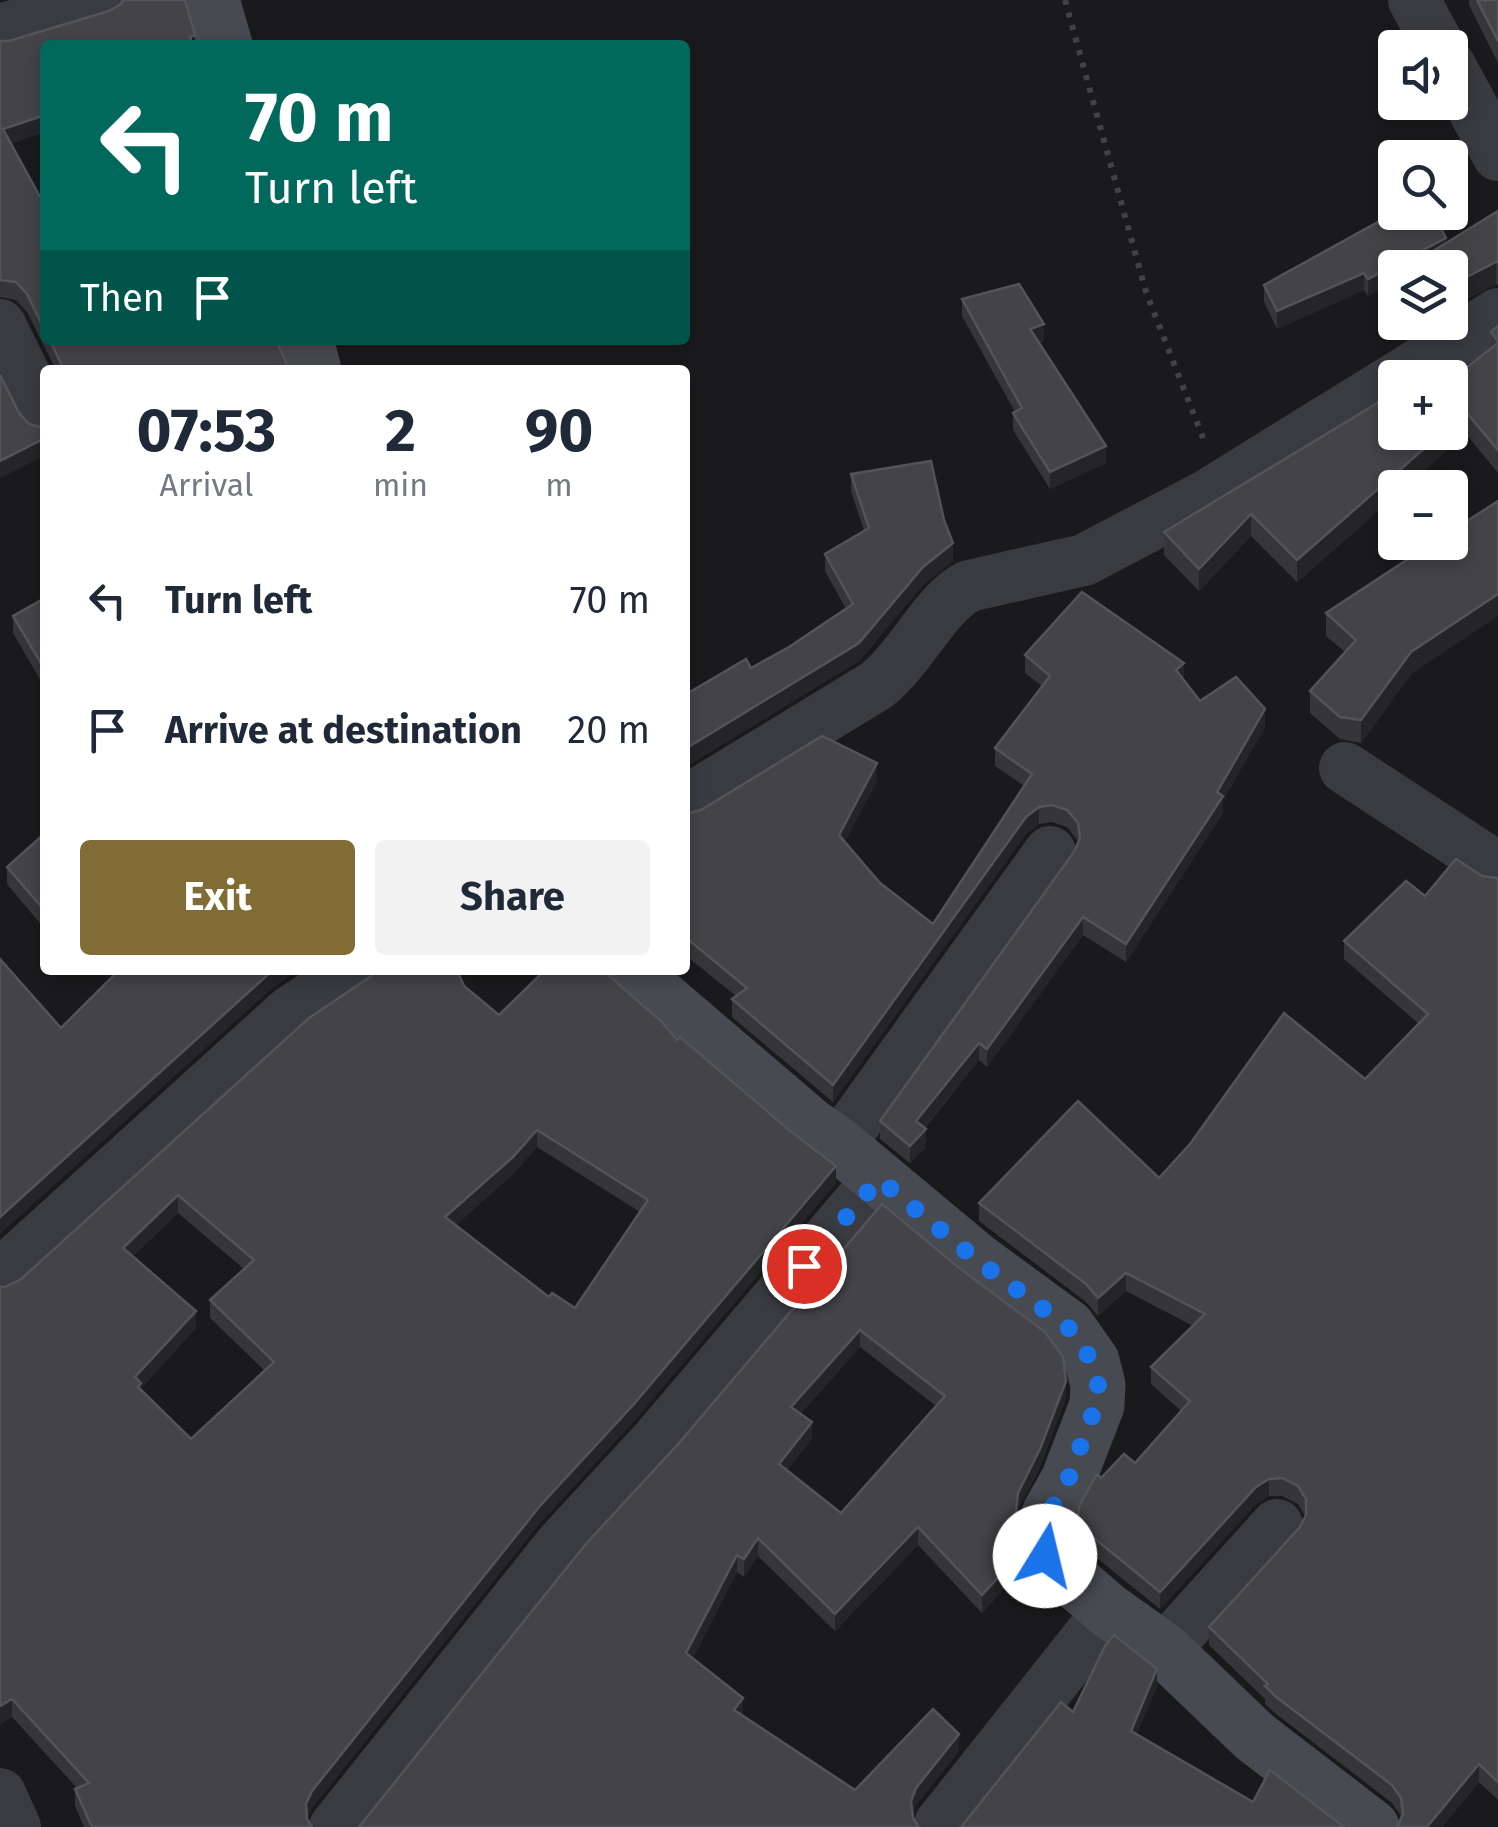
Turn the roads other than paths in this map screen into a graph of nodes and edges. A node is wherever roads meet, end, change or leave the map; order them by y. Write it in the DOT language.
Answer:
graph roads {
  1 [pos="100,0"];
  2 [pos="212,0"];
  3 [pos="1414,0"];
  4 [pos="0,30"];
  5 [pos="1430,30"];
  6 [pos="223,40"];
  7 [pos="1468,99"];
  8 [pos="1498,155"];
  9 [pos="1498,314"];
  10 [pos="0,325"];
  11 [pos="1425,360"];
  12 [pos="1378,389"];
  13 [pos="40,406"];
  14 [pos="1345,768"];
  15 [pos="690,799"];
  16 [pos="1050,852"];
  17 [pos="1498,868"];
  18 [pos="345,975"];
  19 [pos="634,975"];
  20 [pos="859,1162"];
  21 [pos="0,1275"];
  22 [pos="1277,1526"];
  23 [pos="1109,1611"];
  24 [pos="1164,1650"];
  25 [pos="0,1794"];
  26 [pos="940,1824"];
  27 [pos="15,1827"];
  28 [pos="335,1827"];
  29 [pos="1372,1827"];
  1 -- 4 [label="street"];
  2 -- 6 [label="street"];
  3 -- 5 [label="street"];
  7 -- 8 [label="street"];
  9 -- 11 [label="street"];
  10 -- 13 [label="street"];
  12 -- 15 [label="street"];
  14 -- 17 [label="street"];
  16 -- 20 [label="street"];
  18 -- 21 [label="street"];
  19 -- 20 [label="street"];
  20 -- 23 [label="street"];
  20 -- 28 [label="street"];
  22 -- 24 [label="street"];
  23 -- 24 [label="street"];
  23 -- 26 [label="street"];
  24 -- 29 [label="street"];
  25 -- 27 [label="street"];
}
